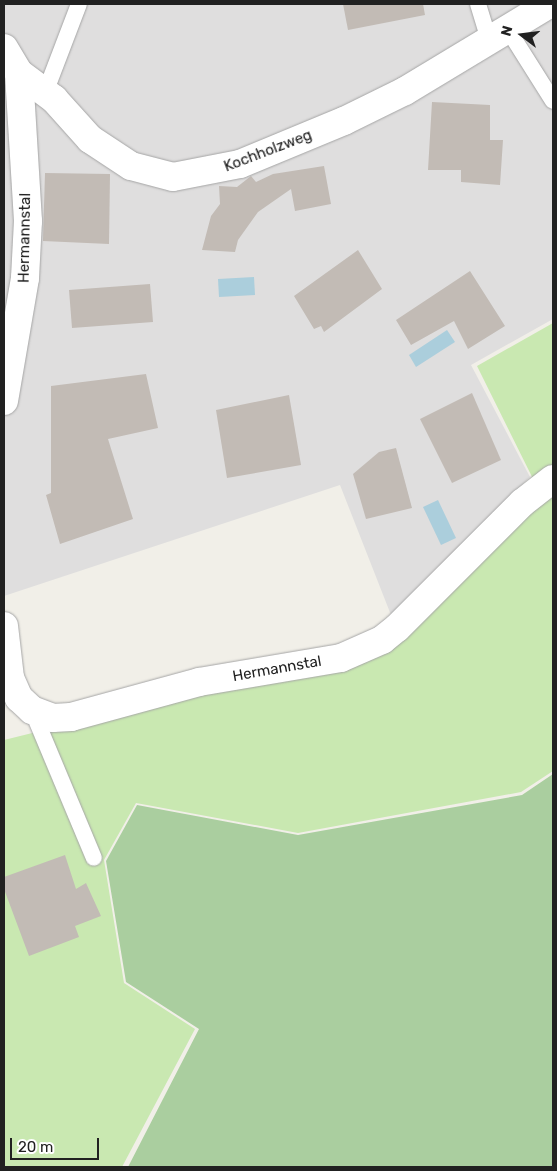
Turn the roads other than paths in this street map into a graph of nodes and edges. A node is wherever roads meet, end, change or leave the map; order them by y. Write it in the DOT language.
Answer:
graph roads {
  1 [pos="79,4"];
  2 [pos="478,4"];
  3 [pos="549,4"];
  4 [pos="498,34"];
  5 [pos="4,48"];
  6 [pos="19,73"];
  7 [pos="45,93"];
  8 [pos="553,101"];
  9 [pos="4,400"];
  10 [pos="553,479"];
  11 [pos="4,626"];
  12 [pos="32,710"];
  13 [pos="94,858"];
  1 -- 7 [label="lane"];
  2 -- 4 [label="lane"];
  3 -- 4 [label="street, Kochholzweg"];
  4 -- 7 [label="street, Kochholzweg"];
  4 -- 8 [label="lane"];
  5 -- 6 [label="street, Kochholzweg"];
  6 -- 7 [label="street, Kochholzweg"];
  6 -- 9 [label="street, Hermannstal"];
  10 -- 12 [label="street, Hermannstal"];
  11 -- 12 [label="street"];
  12 -- 13 [label="lane"];
}
